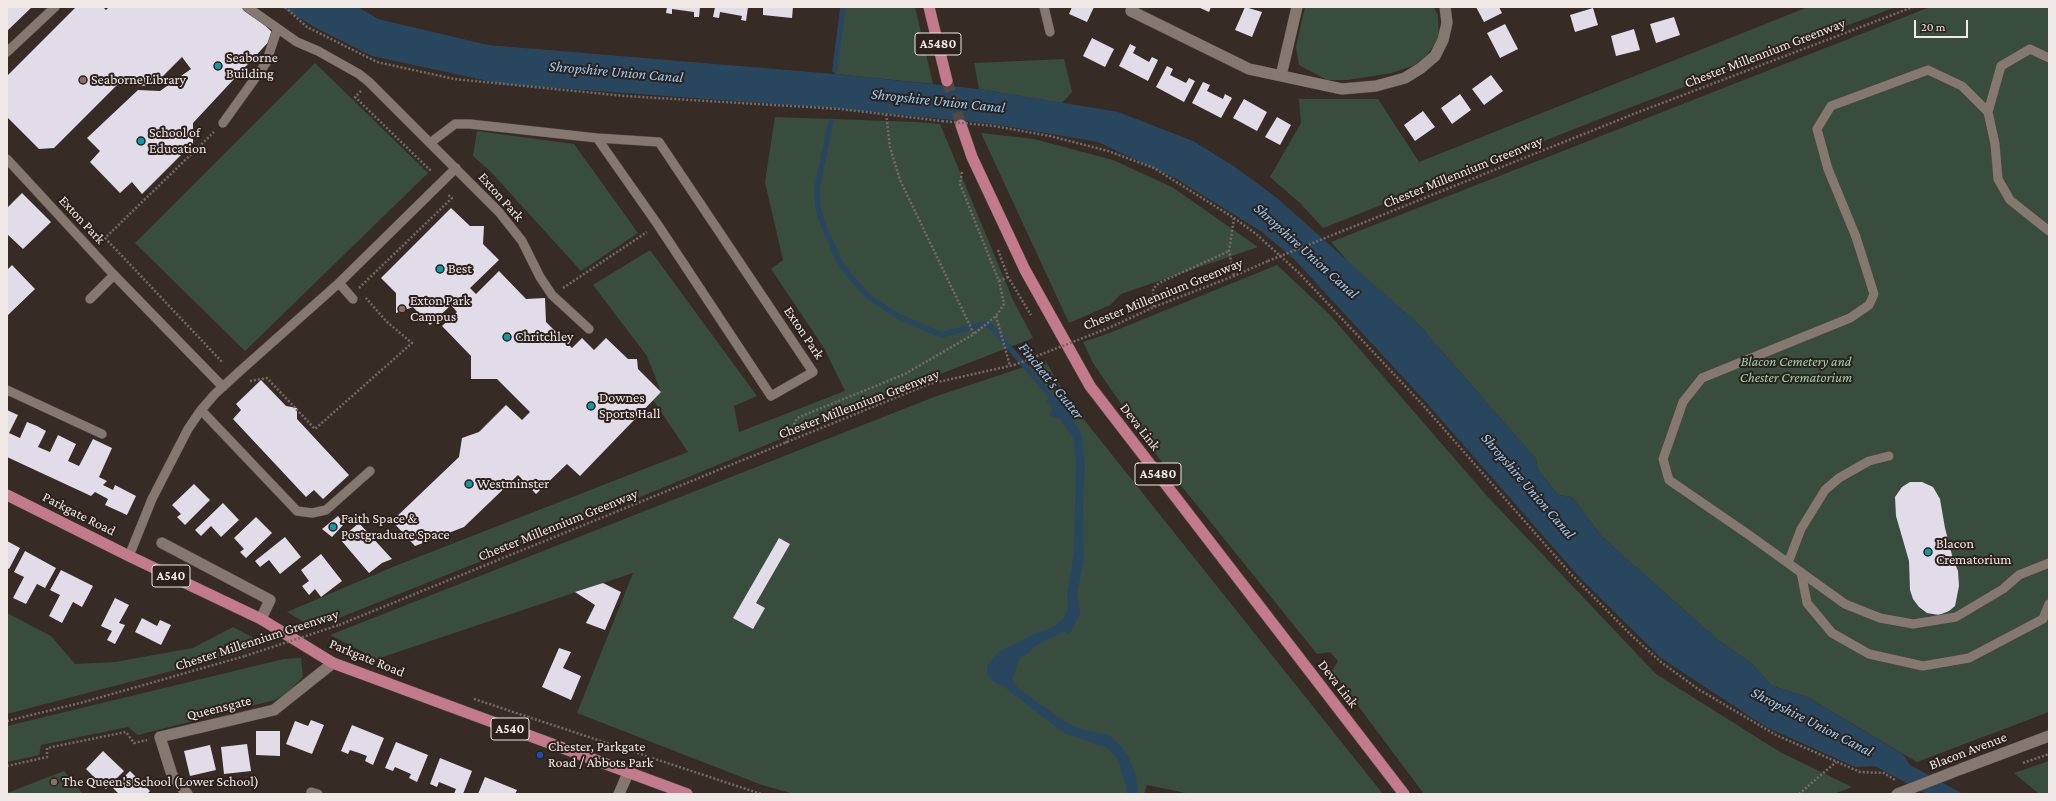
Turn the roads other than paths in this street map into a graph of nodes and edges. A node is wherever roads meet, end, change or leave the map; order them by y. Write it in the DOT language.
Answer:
graph roads {
  1 [pos="55,7"];
  2 [pos="247,7"];
  3 [pos="929,7"];
  4 [pos="1044,7"];
  5 [pos="1133,7"];
  6 [pos="1297,7"];
  7 [pos="1445,7"];
  8 [pos="277,30"];
  9 [pos="1050,32"];
  10 [pos="7,52"];
  11 [pos="2049,58"];
  12 [pos="1281,76"];
  13 [pos="947,81"];
  14 [pos="1988,112"];
  15 [pos="223,123"];
  16 [pos="961,125"];
  17 [pos="597,138"];
  18 [pos="430,143"];
  19 [pos="7,159"];
  20 [pos="456,168"];
  21 [pos="2049,231"];
  22 [pos="114,275"];
  23 [pos="339,283"];
  24 [pos="90,299"];
  25 [pos="353,299"];
  26 [pos="590,329"];
  27 [pos="223,387"];
  28 [pos="7,390"];
  29 [pos="201,410"];
  30 [pos="102,434"];
  31 [pos="1889,456"];
  32 [pos="370,471"];
  33 [pos="7,494"];
  34 [pos="162,543"];
  35 [pos="129,556"];
  36 [pos="1788,562"];
  37 [pos="2049,563"];
  38 [pos="1800,572"];
  39 [pos="2049,604"];
  40 [pos="261,619"];
  41 [pos="333,662"];
  42 [pos="2049,736"];
  43 [pos="628,773"];
  44 [pos="187,794"];
  45 [pos="619,794"];
  46 [pos="688,794"];
  47 [pos="1404,794"];
  48 [pos="1897,794"];
  1 -- 10 [label="lane"];
  2 -- 8 [label="lane, Exton Park"];
  3 -- 13 [label="main road, A5480"];
  4 -- 9 [label="lane"];
  5 -- 12 [label="street"];
  6 -- 12 [label="street"];
  7 -- 12 [label="street"];
  8 -- 15 [label="lane"];
  8 -- 18 [label="lane, Exton Park"];
  11 -- 14 [label="lane"];
  14 -- 21 [label="lane"];
  14 -- 36 [label="lane"];
  16 -- 47 [label="main road, Deva Link / A5480"];
  17 -- 17 [label="lane, Exton Park"];
  17 -- 18 [label="lane, Exton Park"];
  18 -- 20 [label="lane, Exton Park"];
  19 -- 22 [label="lane, Exton Park"];
  20 -- 23 [label="lane"];
  20 -- 26 [label="lane, Exton Park"];
  22 -- 24 [label="lane"];
  22 -- 27 [label="lane, Exton Park"];
  23 -- 25 [label="lane"];
  23 -- 27 [label="lane"];
  27 -- 29 [label="lane"];
  28 -- 30 [label="lane"];
  29 -- 32 [label="lane"];
  29 -- 35 [label="lane"];
  31 -- 36 [label="lane"];
  33 -- 35 [label="main road, Parkgate Road / A540"];
  34 -- 40 [label="street"];
  35 -- 40 [label="main road, Parkgate Road / A540"];
  36 -- 38 [label="lane"];
  37 -- 38 [label="lane"];
  38 -- 39 [label="lane"];
  40 -- 41 [label="main road, Parkgate Road / A540"];
  41 -- 43 [label="main road, Parkgate Road / A540"];
  41 -- 44 [label="street, Queensgate"];
  42 -- 48 [label="street, Blacon Avenue, bridge"];
  43 -- 45 [label="street"];
  43 -- 46 [label="main road, Parkgate Road / A540"];
}
